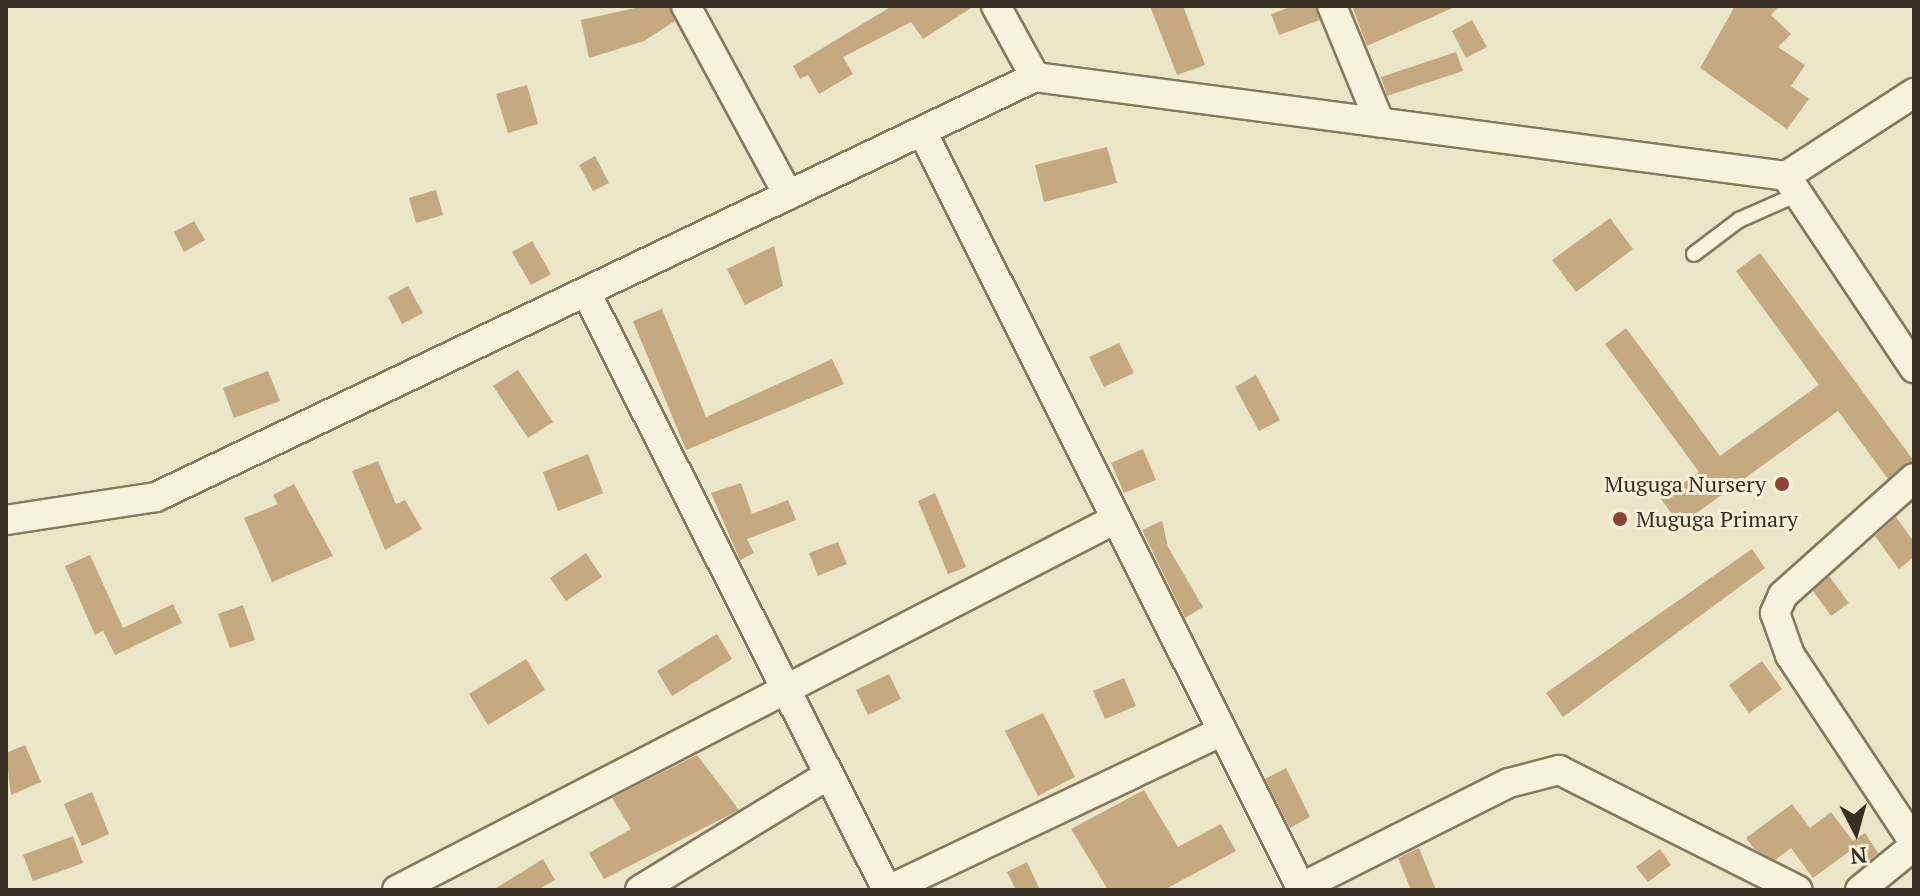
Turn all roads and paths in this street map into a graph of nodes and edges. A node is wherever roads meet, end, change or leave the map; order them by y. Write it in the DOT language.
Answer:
graph roads {
  1 [pos="686,6"];
  2 [pos="996,6"];
  3 [pos="1332,6"];
  4 [pos="1035,77"];
  5 [pos="1914,93"];
  6 [pos="1380,123"];
  7 [pos="922,131"];
  8 [pos="1792,185"];
  9 [pos="788,195"];
  10 [pos="1694,254"];
  11 [pos="586,292"];
  12 [pos="1914,368"];
  13 [pos="1914,478"];
  14 [pos="6,520"];
  15 [pos="1114,520"];
  16 [pos="785,690"];
  17 [pos="1221,732"];
  18 [pos="827,776"];
  19 [pos="1914,844"];
  20 [pos="1301,889"];
  21 [pos="397,890"];
  22 [pos="640,890"];
  23 [pos="888,890"];
  24 [pos="1798,890"];
  25 [pos="1860,890"];
  1 -- 9 [label="street"];
  2 -- 4 [label="street"];
  3 -- 6 [label="street"];
  4 -- 6 [label="street"];
  4 -- 7 [label="street"];
  5 -- 8 [label="street"];
  6 -- 8 [label="street"];
  7 -- 9 [label="street"];
  7 -- 15 [label="street"];
  8 -- 10 [label="lane"];
  8 -- 12 [label="street"];
  9 -- 11 [label="street"];
  11 -- 14 [label="street"];
  11 -- 16 [label="street"];
  13 -- 19 [label="street"];
  15 -- 16 [label="street"];
  15 -- 17 [label="street"];
  16 -- 18 [label="street"];
  16 -- 21 [label="street"];
  17 -- 20 [label="street"];
  17 -- 23 [label="street"];
  18 -- 22 [label="street"];
  18 -- 23 [label="street"];
  19 -- 25 [label="street"];
  20 -- 24 [label="street"];
}
